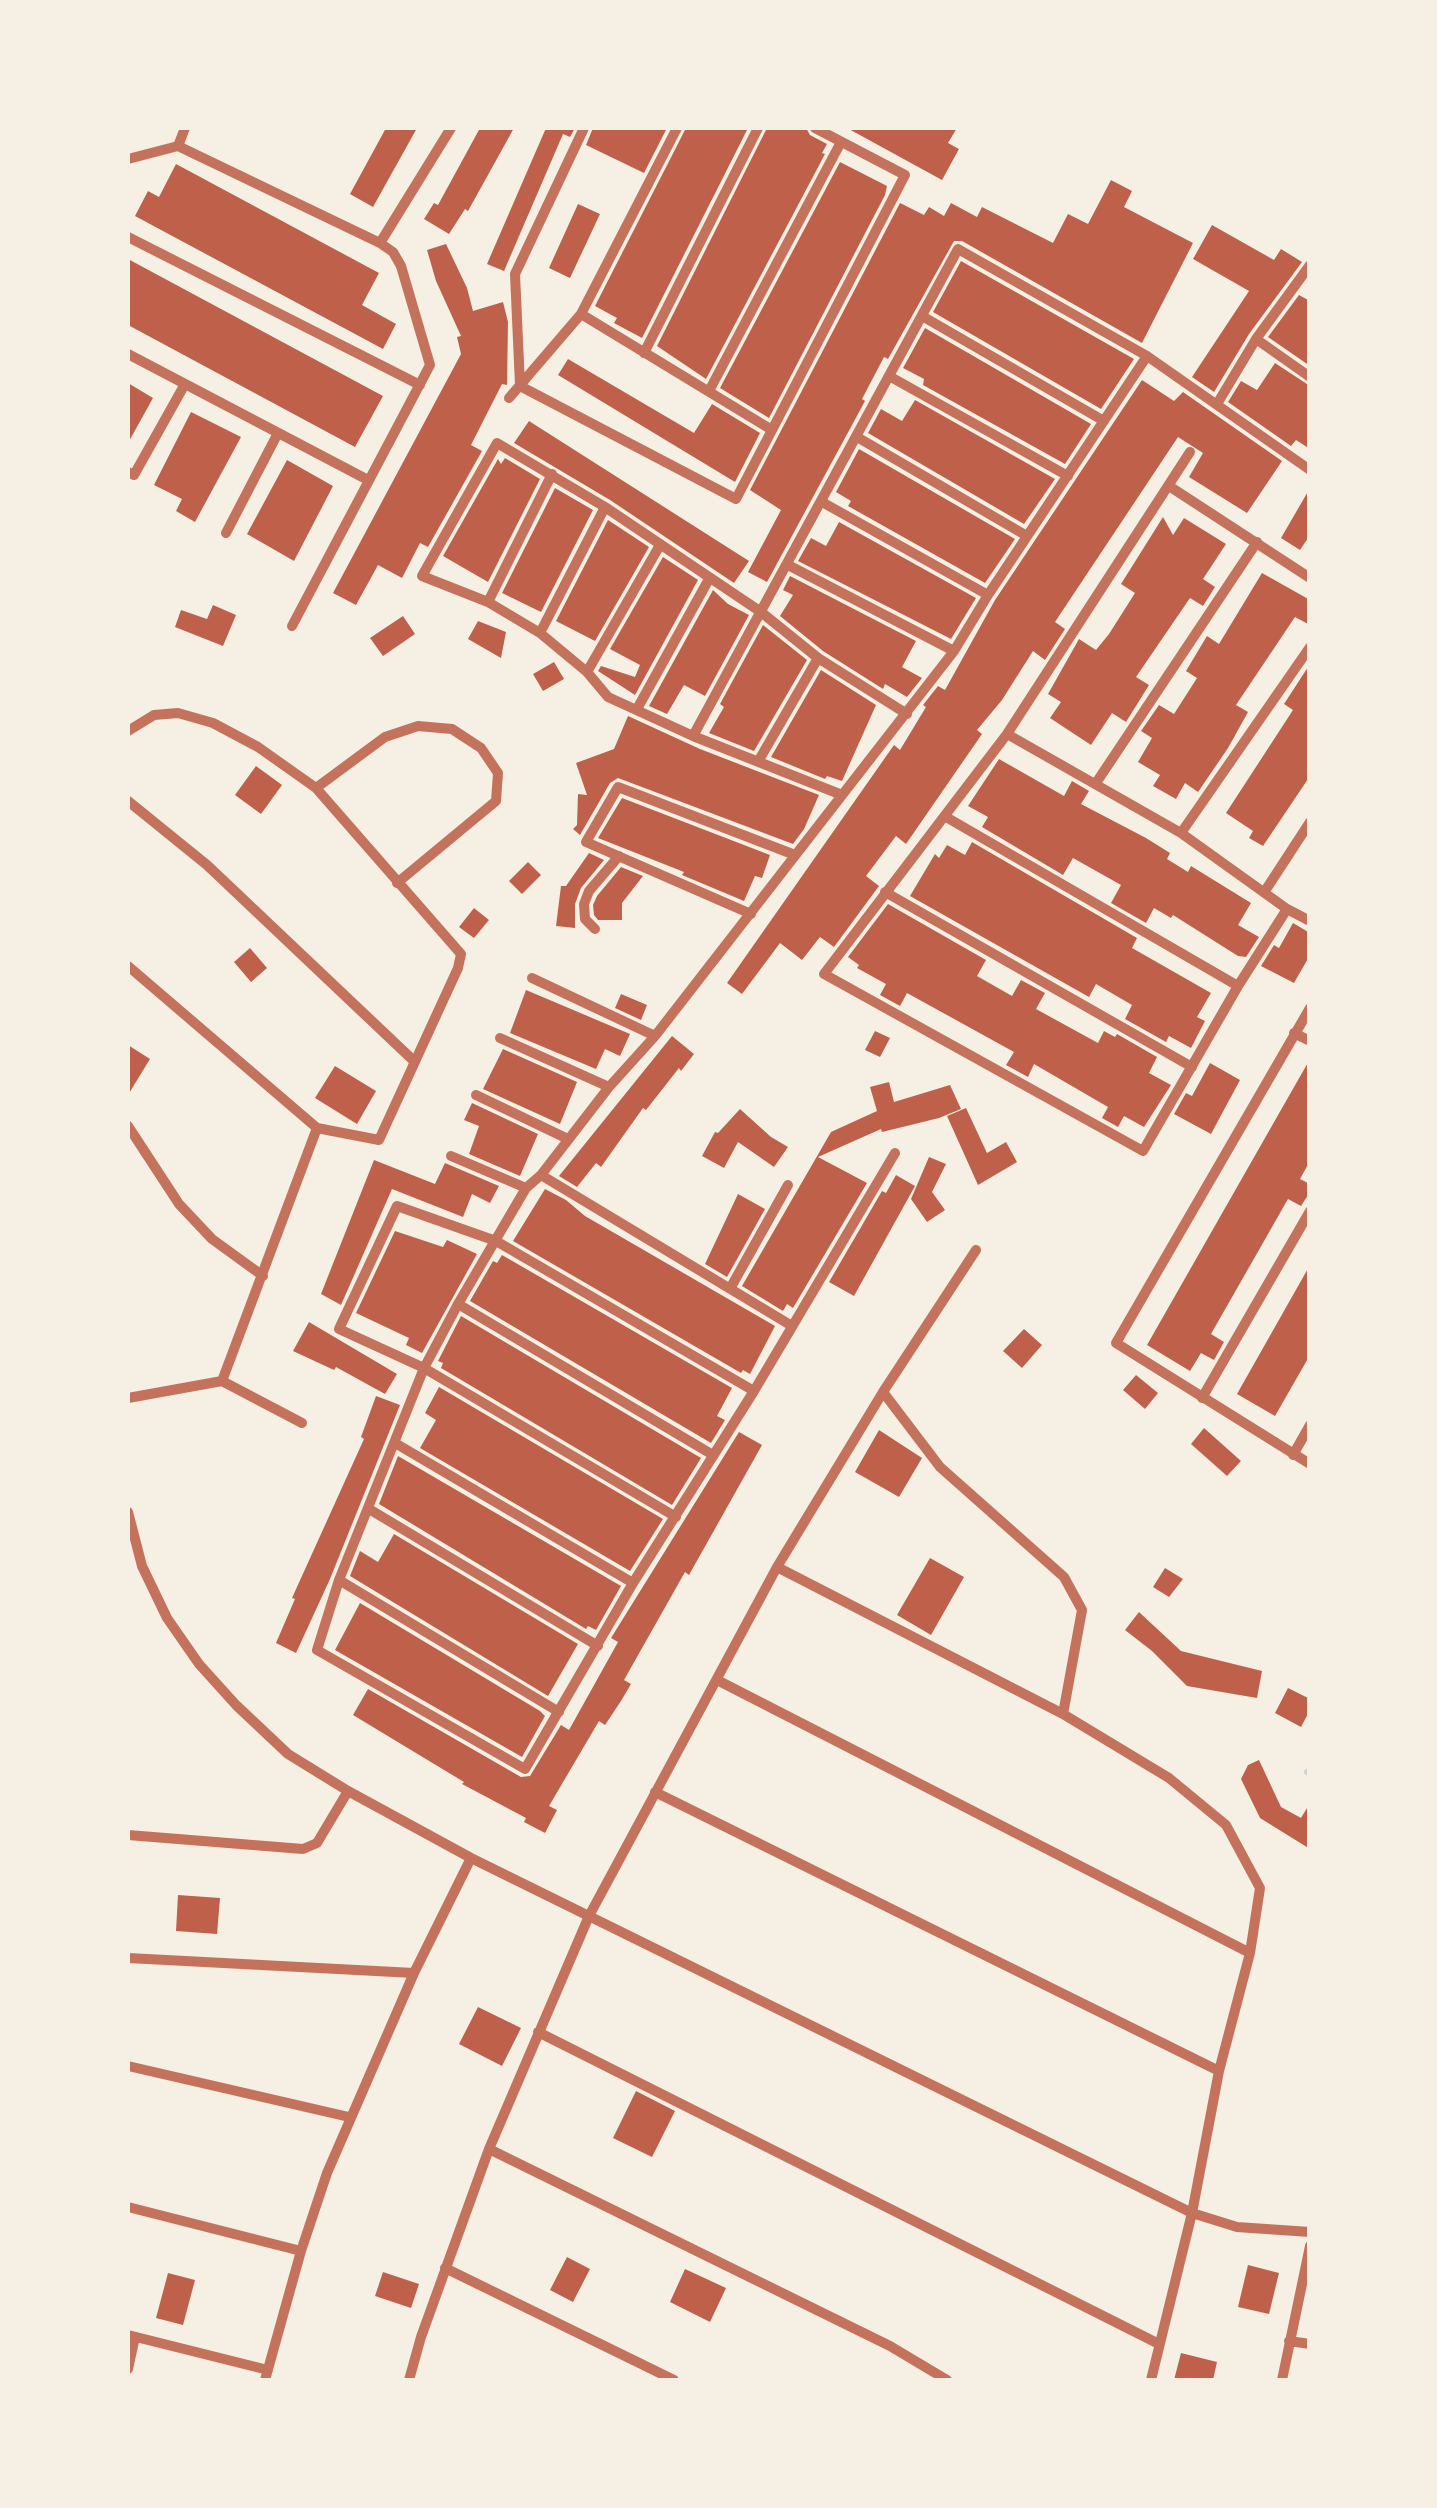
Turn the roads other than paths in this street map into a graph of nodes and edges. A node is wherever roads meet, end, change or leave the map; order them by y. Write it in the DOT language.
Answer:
graph roads {
  1 [pos="185,128"];
  2 [pos="451,128"];
  3 [pos="584,128"];
  4 [pos="677,128"];
  5 [pos="758,128"];
  6 [pos="816,128"];
  7 [pos="841,142"];
  8 [pos="178,146"];
  9 [pos="128,159"];
  10 [pos="128,236"];
  11 [pos="380,243"];
  12 [pos="1310,264"];
  13 [pos="1298,284"];
  14 [pos="1310,291"];
  15 [pos="580,314"];
  16 [pos="922,316"];
  17 [pos="1256,339"];
  18 [pos="644,353"];
  19 [pos="128,354"];
  20 [pos="1147,356"];
  21 [pos="890,376"];
  22 [pos="1310,377"];
  23 [pos="185,384"];
  24 [pos="420,386"];
  25 [pos="520,386"];
  26 [pos="709,392"];
  27 [pos="509,398"];
  28 [pos="1217,404"];
  29 [pos="1104,421"];
  30 [pos="772,430"];
  31 [pos="278,433"];
  32 [pos="857,437"];
  33 [pos="1190,452"];
  34 [pos="1310,470"];
  35 [pos="128,472"];
  36 [pos="552,474"];
  37 [pos="1068,476"];
  38 [pos="368,480"];
  39 [pos="1169,486"];
  40 [pos="822,502"];
  41 [pos="605,507"];
  42 [pos="226,533"];
  43 [pos="1027,536"];
  44 [pos="1257,542"];
  45 [pos="660,545"];
  46 [pos="788,564"];
  47 [pos="1310,578"];
  48 [pos="708,579"];
  49 [pos="988,595"];
  50 [pos="488,602"];
  51 [pos="760,612"];
  52 [pos="292,626"];
  53 [pos="540,633"];
  54 [pos="1310,647"];
  55 [pos="954,651"];
  56 [pos="818,658"];
  57 [pos="587,672"];
  58 [pos="637,708"];
  59 [pos="907,714"];
  60 [pos="128,731"];
  61 [pos="1007,734"];
  62 [pos="693,736"];
  63 [pos="758,760"];
  64 [pos="1096,783"];
  65 [pos="316,788"];
  66 [pos="842,795"];
  67 [pos="128,801"];
  68 [pos="946,817"];
  69 [pos="1310,822"];
  70 [pos="1181,834"];
  71 [pos="794,855"];
  72 [pos="619,856"];
  73 [pos="397,883"];
  74 [pos="1264,890"];
  75 [pos="885,892"];
  76 [pos="1287,909"];
  77 [pos="751,914"];
  78 [pos="1310,921"];
  79 [pos="596,929"];
  80 [pos="128,966"];
  81 [pos="532,978"];
  82 [pos="1238,986"];
  83 [pos="1310,1008"];
  84 [pos="1294,1033"];
  85 [pos="654,1036"];
  86 [pos="500,1038"];
  87 [pos="1310,1040"];
  88 [pos="416,1062"];
  89 [pos="1192,1066"];
  90 [pos="609,1087"];
  91 [pos="476,1094"];
  92 [pos="128,1126"];
  93 [pos="317,1128"];
  94 [pos="568,1139"];
  95 [pos="896,1153"];
  96 [pos="450,1156"];
  97 [pos="541,1175"];
  98 [pos="788,1185"];
  99 [pos="526,1188"];
  100 [pos="1310,1211"];
  101 [pos="496,1242"];
  102 [pos="976,1250"];
  103 [pos="263,1276"];
  104 [pos="731,1287"];
  105 [pos="458,1304"];
  106 [pos="792,1326"];
  107 [pos="424,1368"];
  108 [pos="222,1381"];
  109 [pos="754,1391"];
  110 [pos="883,1392"];
  111 [pos="128,1398"];
  112 [pos="1202,1398"];
  113 [pos="302,1423"];
  114 [pos="1310,1426"];
  115 [pos="396,1444"];
  116 [pos="713,1455"];
  117 [pos="1293,1455"];
  118 [pos="1310,1464"];
  119 [pos="369,1509"];
  120 [pos="128,1512"];
  121 [pos="676,1516"];
  122 [pos="777,1567"];
  123 [pos="339,1580"];
  124 [pos="633,1584"];
  125 [pos="598,1646"];
  126 [pos="717,1680"];
  127 [pos="559,1712"];
  128 [pos="1064,1714"];
  129 [pos="348,1792"];
  130 [pos="654,1792"];
  131 [pos="128,1835"];
  132 [pos="472,1858"];
  133 [pos="589,1916"];
  134 [pos="1250,1953"];
  135 [pos="128,1958"];
  136 [pos="414,1973"];
  137 [pos="538,2032"];
  138 [pos="128,2066"];
  139 [pos="1219,2072"];
  140 [pos="349,2117"];
  141 [pos="489,2148"];
  142 [pos="128,2207"];
  143 [pos="1192,2213"];
  144 [pos="1310,2232"];
  145 [pos="1310,2246"];
  146 [pos="301,2251"];
  147 [pos="445,2268"];
  148 [pos="131,2336"];
  149 [pos="1289,2341"];
  150 [pos="1159,2344"];
  151 [pos="1310,2344"];
  152 [pos="128,2369"];
  153 [pos="267,2376"];
  154 [pos="408,2380"];
  155 [pos="674,2380"];
  156 [pos="947,2380"];
  157 [pos="1150,2380"];
  158 [pos="1282,2380"];
  1 -- 8 [label="street"];
  2 -- 11 [label="street"];
  3 -- 25 [label="street"];
  4 -- 15 [label="street"];
  5 -- 18 [label="street"];
  6 -- 7 [label="street"];
  7 -- 26 [label="street"];
  7 -- 30 [label="street"];
  8 -- 9 [label="street"];
  8 -- 11 [label="street"];
  10 -- 24 [label="street"];
  11 -- 24 [label="street"];
  12 -- 13 [label="street"];
  13 -- 14 [label="street"];
  13 -- 17 [label="street"];
  15 -- 18 [label="street"];
  15 -- 25 [label="street"];
  16 -- 20 [label="street"];
  16 -- 21 [label="street"];
  16 -- 29 [label="street"];
  17 -- 22 [label="street"];
  17 -- 28 [label="street"];
  18 -- 26 [label="street"];
  19 -- 23 [label="street"];
  20 -- 28 [label="street"];
  20 -- 29 [label="street"];
  21 -- 32 [label="street"];
  21 -- 37 [label="street"];
  23 -- 31 [label="street"];
  23 -- 35 [label="street"];
  24 -- 38 [label="street"];
  25 -- 27 [label="street"];
  25 -- 30 [label="street"];
  26 -- 30 [label="street"];
  28 -- 34 [label="street"];
  29 -- 37 [label="street"];
  31 -- 38 [label="street"];
  31 -- 42 [label="street"];
  32 -- 40 [label="street"];
  32 -- 43 [label="street"];
  33 -- 39 [label="street"];
  36 -- 41 [label="street"];
  36 -- 50 [label="street"];
  36 -- 50 [label="street"];
  37 -- 43 [label="street"];
  38 -- 52 [label="street"];
  39 -- 44 [label="street"];
  39 -- 61 [label="street"];
  40 -- 46 [label="street"];
  40 -- 49 [label="street"];
  41 -- 45 [label="street"];
  41 -- 53 [label="street"];
  43 -- 49 [label="street"];
  44 -- 47 [label="street"];
  44 -- 64 [label="street"];
  45 -- 48 [label="street"];
  45 -- 57 [label="street"];
  46 -- 51 [label="street"];
  46 -- 55 [label="street"];
  48 -- 51 [label="street"];
  48 -- 58 [label="street"];
  49 -- 55 [label="street"];
  50 -- 53 [label="street"];
  51 -- 56 [label="street"];
  51 -- 62 [label="street"];
  53 -- 57 [label="street"];
  54 -- 70 [label="street"];
  55 -- 59 [label="street"];
  56 -- 59 [label="street"];
  56 -- 63 [label="street"];
  57 -- 58 [label="street"];
  58 -- 62 [label="street"];
  59 -- 66 [label="street"];
  60 -- 65 [label="street"];
  61 -- 64 [label="street"];
  61 -- 68 [label="street"];
  62 -- 63 [label="street"];
  63 -- 66 [label="street"];
  64 -- 70 [label="street"];
  65 -- 73 [label="street"];
  65 -- 73 [label="street"];
  66 -- 71 [label="street"];
  67 -- 88 [label="street"];
  68 -- 75 [label="street"];
  68 -- 82 [label="street"];
  69 -- 74 [label="street"];
  70 -- 74 [label="street"];
  71 -- 72 [label="street"];
  71 -- 77 [label="street"];
  72 -- 77 [label="street"];
  72 -- 79 [label="street"];
  73 -- 88 [label="street"];
  74 -- 76 [label="street"];
  75 -- 89 [label="street"];
  75 -- 89 [label="street"];
  76 -- 78 [label="street"];
  76 -- 82 [label="street"];
  77 -- 85 [label="street"];
  80 -- 93 [label="street"];
  81 -- 85 [label="street"];
  82 -- 89 [label="street"];
  83 -- 84 [label="street"];
  84 -- 87 [label="street"];
  84 -- 112 [label="street"];
  85 -- 90 [label="street"];
  86 -- 90 [label="street"];
  88 -- 93 [label="street"];
  90 -- 94 [label="street"];
  91 -- 94 [label="street"];
  92 -- 103 [label="street"];
  93 -- 103 [label="street"];
  94 -- 97 [label="street"];
  95 -- 106 [label="street"];
  96 -- 99 [label="street"];
  97 -- 99 [label="street"];
  97 -- 104 [label="street"];
  98 -- 104 [label="street"];
  99 -- 101 [label="street"];
  100 -- 112 [label="street"];
  101 -- 105 [label="street"];
  101 -- 107 [label="street"];
  101 -- 109 [label="street"];
  102 -- 110 [label="street"];
  103 -- 108 [label="street"];
  104 -- 106 [label="street"];
  105 -- 107 [label="street"];
  105 -- 116 [label="street"];
  106 -- 109 [label="street"];
  107 -- 115 [label="street"];
  107 -- 121 [label="street"];
  108 -- 111 [label="street"];
  108 -- 113 [label="street"];
  109 -- 116 [label="street"];
  110 -- 122 [label="street"];
  110 -- 128 [label="street"];
  112 -- 117 [label="street"];
  114 -- 117 [label="street"];
  115 -- 119 [label="street"];
  115 -- 124 [label="street"];
  116 -- 121 [label="street"];
  117 -- 118 [label="street"];
  119 -- 123 [label="street"];
  119 -- 125 [label="street"];
  120 -- 129 [label="street"];
  121 -- 124 [label="street"];
  122 -- 126 [label="street"];
  122 -- 128 [label="street"];
  123 -- 127 [label="street"];
  123 -- 127 [label="street"];
  124 -- 125 [label="street"];
  125 -- 127 [label="street"];
  126 -- 130 [label="street"];
  126 -- 134 [label="street"];
  128 -- 134 [label="street"];
  129 -- 131 [label="street"];
  129 -- 132 [label="street"];
  130 -- 133 [label="street"];
  130 -- 139 [label="street"];
  132 -- 133 [label="street"];
  132 -- 136 [label="street"];
  133 -- 137 [label="street"];
  133 -- 143 [label="street"];
  134 -- 139 [label="street"];
  135 -- 136 [label="street"];
  136 -- 140 [label="street"];
  137 -- 141 [label="street"];
  137 -- 150 [label="street"];
  138 -- 140 [label="street"];
  139 -- 143 [label="street"];
  140 -- 146 [label="street"];
  141 -- 147 [label="street"];
  141 -- 156 [label="street"];
  142 -- 146 [label="street"];
  143 -- 144 [label="street"];
  143 -- 150 [label="street"];
  145 -- 149 [label="street"];
  146 -- 153 [label="street"];
  147 -- 154 [label="street"];
  147 -- 155 [label="street"];
  148 -- 152 [label="street"];
  148 -- 153 [label="street"];
  149 -- 151 [label="street"];
  149 -- 158 [label="street"];
  150 -- 157 [label="street"];
}
